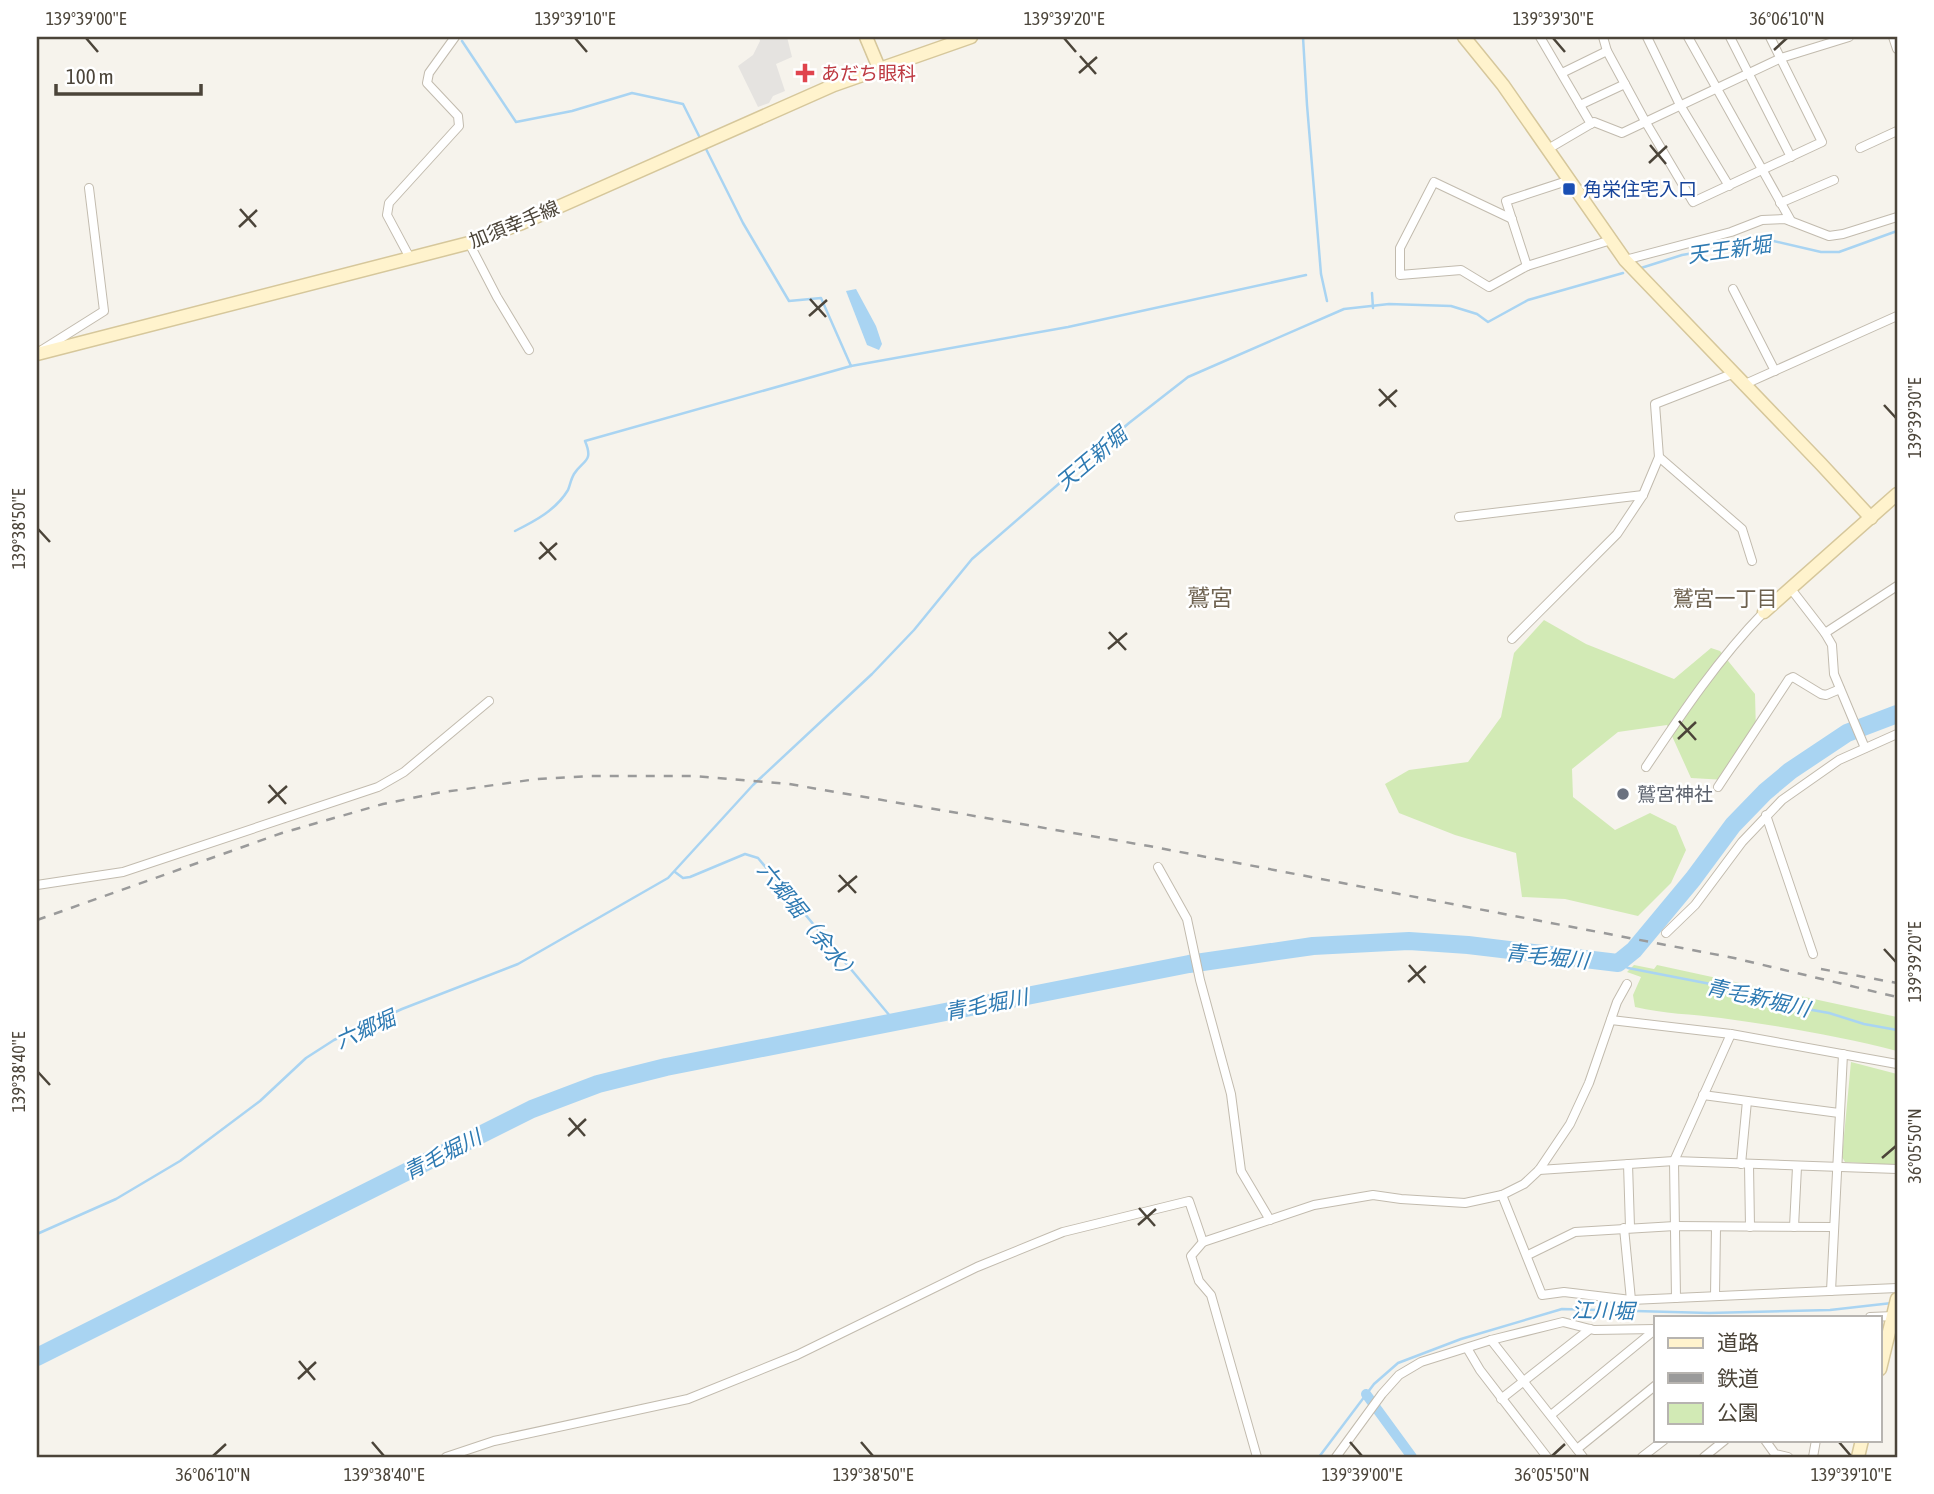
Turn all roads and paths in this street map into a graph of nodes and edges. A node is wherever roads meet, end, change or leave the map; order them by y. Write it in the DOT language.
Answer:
graph roads {
  1 [pos="456,37"];
  2 [pos="866,37"];
  3 [pos="971,37"];
  4 [pos="1464,37"];
  5 [pos="1541,37"];
  6 [pos="1603,37"];
  7 [pos="1647,37"];
  8 [pos="1688,37"];
  9 [pos="1730,37"];
  10 [pos="1770,37"];
  11 [pos="1849,37"];
  12 [pos="1893,37"];
  13 [pos="1897,49"];
  14 [pos="1607,51"];
  15 [pos="1781,58"];
  16 [pos="879,68"];
  17 [pos="1562,73"];
  18 [pos="1748,73"];
  19 [pos="1625,85"];
  20 [pos="1716,88"];
  21 [pos="1580,105"];
  22 [pos="1679,105"];
  23 [pos="1645,121"];
  24 [pos="1591,124"];
  25 [pos="1897,131"];
  26 [pos="1548,149"];
  27 [pos="1860,149"];
  28 [pos="1791,157"];
  29 [pos="1762,170"];
  30 [pos="1570,180"];
  31 [pos="1834,180"];
  32 [pos="1729,186"];
  33 [pos="89,188"];
  34 [pos="1780,203"];
  35 [pos="1897,217"];
  36 [pos="1512,219"];
  37 [pos="1791,221"];
  38 [pos="1611,240"];
  39 [pos="469,243"];
  40 [pos="410,258"];
  41 [pos="1625,260"];
  42 [pos="1527,266"];
  43 [pos="1733,289"];
  44 [pos="1897,316"];
  45 [pos="529,349"];
  46 [pos="37,354"];
  47 [pos="1775,370"];
  48 [pos="1732,374"];
  49 [pos="1743,385"];
  50 [pos="1659,457"];
  51 [pos="1897,494"];
  52 [pos="1643,495"];
  53 [pos="1459,516"];
  54 [pos="1871,518"];
  55 [pos="1752,561"];
  56 [pos="1897,586"];
  57 [pos="1791,589"];
  58 [pos="1765,612"];
  59 [pos="1825,633"];
  60 [pos="1512,639"];
  61 [pos="1840,689"];
  62 [pos="489,701"];
  63 [pos="1897,734"];
  64 [pos="1864,745"];
  65 [pos="1646,767"];
  66 [pos="1718,786"];
  67 [pos="1766,815"];
  68 [pos="1158,867"];
  69 [pos="37,885"];
  70 [pos="1666,933"];
  71 [pos="1813,954"];
  72 [pos="1627,984"];
  73 [pos="1611,1020"];
  74 [pos="1731,1034"];
  75 [pos="1843,1054"];
  76 [pos="1897,1064"];
  77 [pos="1703,1095"];
  78 [pos="1747,1101"];
  79 [pos="1839,1113"];
  80 [pos="1674,1161"];
  81 [pos="1628,1164"];
  82 [pos="1745,1165"];
  83 [pos="1797,1167"];
  84 [pos="1837,1169"];
  85 [pos="1897,1169"];
  86 [pos="1539,1170"];
  87 [pos="1503,1195"];
  88 [pos="1270,1220"];
  89 [pos="1675,1226"];
  90 [pos="1716,1227"];
  91 [pos="1750,1227"];
  92 [pos="1794,1227"];
  93 [pos="1834,1227"];
  94 [pos="1627,1228"];
  95 [pos="1203,1242"];
  96 [pos="1528,1255"];
  97 [pos="1897,1288"];
  98 [pos="1832,1291"];
  99 [pos="1716,1296"];
  100 [pos="1676,1298"];
  101 [pos="1897,1299"];
  102 [pos="1631,1300"];
  103 [pos="1895,1316"];
  104 [pos="1590,1329"];
  105 [pos="1654,1329"];
  106 [pos="1654,1331"];
  107 [pos="1491,1340"];
  108 [pos="1467,1348"];
  109 [pos="1882,1362"];
  110 [pos="1523,1381"];
  111 [pos="1654,1387"];
  112 [pos="1501,1399"];
  113 [pos="1551,1415"];
  114 [pos="1661,1442"];
  115 [pos="1723,1442"];
  116 [pos="1577,1449"];
  117 [pos="1773,1456"];
  118 [pos="446,1457"];
  119 [pos="1256,1457"];
  120 [pos="1336,1457"];
  121 [pos="1547,1457"];
  122 [pos="1584,1457"];
  123 [pos="1642,1457"];
  124 [pos="1704,1457"];
  125 [pos="1788,1457"];
  1 -- 40 [label="street"];
  2 -- 16 [label="main road"];
  3 -- 16 [label="main road, 加須幸手線"];
  4 -- 26 [label="main road"];
  5 -- 17 [label="street"];
  6 -- 14 [label="street"];
  7 -- 22 [label="street"];
  8 -- 20 [label="street"];
  9 -- 18 [label="street"];
  10 -- 15 [label="street"];
  11 -- 15 [label="street"];
  12 -- 13 [label="street"];
  14 -- 17 [label="street"];
  14 -- 19 [label="street"];
  15 -- 18 [label="street"];
  15 -- 28 [label="street"];
  16 -- 39 [label="main road, 加須幸手線"];
  17 -- 21 [label="street"];
  18 -- 20 [label="street"];
  18 -- 28 [label="street"];
  19 -- 21 [label="street"];
  19 -- 23 [label="street"];
  20 -- 22 [label="street"];
  20 -- 29 [label="street"];
  21 -- 24 [label="street"];
  22 -- 23 [label="street"];
  22 -- 32 [label="street"];
  23 -- 24 [label="street"];
  23 -- 32 [label="street"];
  24 -- 26 [label="street"];
  25 -- 27 [label="street"];
  26 -- 30 [label="main road"];
  28 -- 29 [label="street"];
  29 -- 32 [label="street"];
  29 -- 34 [label="street"];
  30 -- 36 [label="street"];
  30 -- 38 [label="main road"];
  31 -- 34 [label="street"];
  33 -- 46 [label="street"];
  34 -- 37 [label="street"];
  35 -- 37 [label="street"];
  36 -- 42 [label="street"];
  36 -- 42 [label="street"];
  37 -- 41 [label="street"];
  38 -- 41 [label="main road"];
  38 -- 42 [label="street"];
  39 -- 40 [label="main road, 加須幸手線"];
  39 -- 45 [label="street"];
  40 -- 46 [label="main road, 加須幸手線"];
  41 -- 48 [label="main road"];
  43 -- 47 [label="street"];
  44 -- 47 [label="street"];
  47 -- 49 [label="street"];
  48 -- 49 [label="main road"];
  48 -- 50 [label="street"];
  49 -- 54 [label="main road"];
  50 -- 52 [label="street"];
  50 -- 55 [label="street"];
  51 -- 54 [label="main road"];
  52 -- 53 [label="street"];
  52 -- 60 [label="street"];
  54 -- 57 [label="main road"];
  56 -- 59 [label="street"];
  57 -- 58 [label="main road"];
  57 -- 59 [label="street"];
  58 -- 65 [label="street"];
  59 -- 61 [label="street"];
  61 -- 64 [label="street"];
  61 -- 66 [label="street"];
  62 -- 69 [label="street"];
  63 -- 64 [label="street"];
  64 -- 67 [label="street"];
  67 -- 70 [label="street"];
  67 -- 71 [label="street"];
  68 -- 88 [label="street"];
  72 -- 73 [label="street"];
  73 -- 74 [label="street"];
  73 -- 86 [label="street"];
  74 -- 75 [label="street"];
  74 -- 77 [label="street"];
  75 -- 76 [label="street"];
  75 -- 79 [label="street"];
  77 -- 78 [label="street"];
  77 -- 80 [label="street"];
  78 -- 79 [label="street"];
  78 -- 82 [label="street"];
  79 -- 84 [label="street"];
  80 -- 81 [label="street"];
  80 -- 82 [label="street"];
  80 -- 89 [label="street"];
  81 -- 86 [label="street"];
  81 -- 94 [label="street"];
  82 -- 83 [label="street"];
  82 -- 91 [label="street"];
  83 -- 84 [label="street"];
  83 -- 92 [label="street"];
  84 -- 85 [label="street"];
  84 -- 93 [label="street"];
  86 -- 87 [label="street"];
  87 -- 88 [label="street"];
  87 -- 96 [label="street"];
  88 -- 95 [label="street"];
  89 -- 90 [label="street"];
  89 -- 94 [label="street"];
  89 -- 100 [label="street"];
  90 -- 91 [label="street"];
  90 -- 99 [label="street"];
  91 -- 92 [label="street"];
  92 -- 93 [label="street"];
  93 -- 98 [label="street"];
  94 -- 96 [label="street"];
  94 -- 102 [label="street"];
  95 -- 118 [label="street"];
  95 -- 119 [label="street"];
  96 -- 102 [label="street"];
  97 -- 98 [label="street"];
  98 -- 99 [label="street"];
  99 -- 100 [label="street"];
  100 -- 102 [label="street"];
  101 -- 103 [label="main road"];
  103 -- 109 [label="main road"];
  104 -- 105 [label="street"];
  104 -- 107 [label="street"];
  104 -- 110 [label="street"];
  106 -- 113 [label="street"];
  107 -- 108 [label="street"];
  107 -- 110 [label="street"];
  108 -- 112 [label="street"];
  108 -- 120 [label="street"];
  110 -- 112 [label="street"];
  110 -- 113 [label="street"];
  111 -- 116 [label="street"];
  112 -- 121 [label="street"];
  113 -- 116 [label="street"];
  114 -- 123 [label="street"];
  115 -- 124 [label="street"];
  116 -- 122 [label="street"];
  117 -- 125 [label="street"];
}
